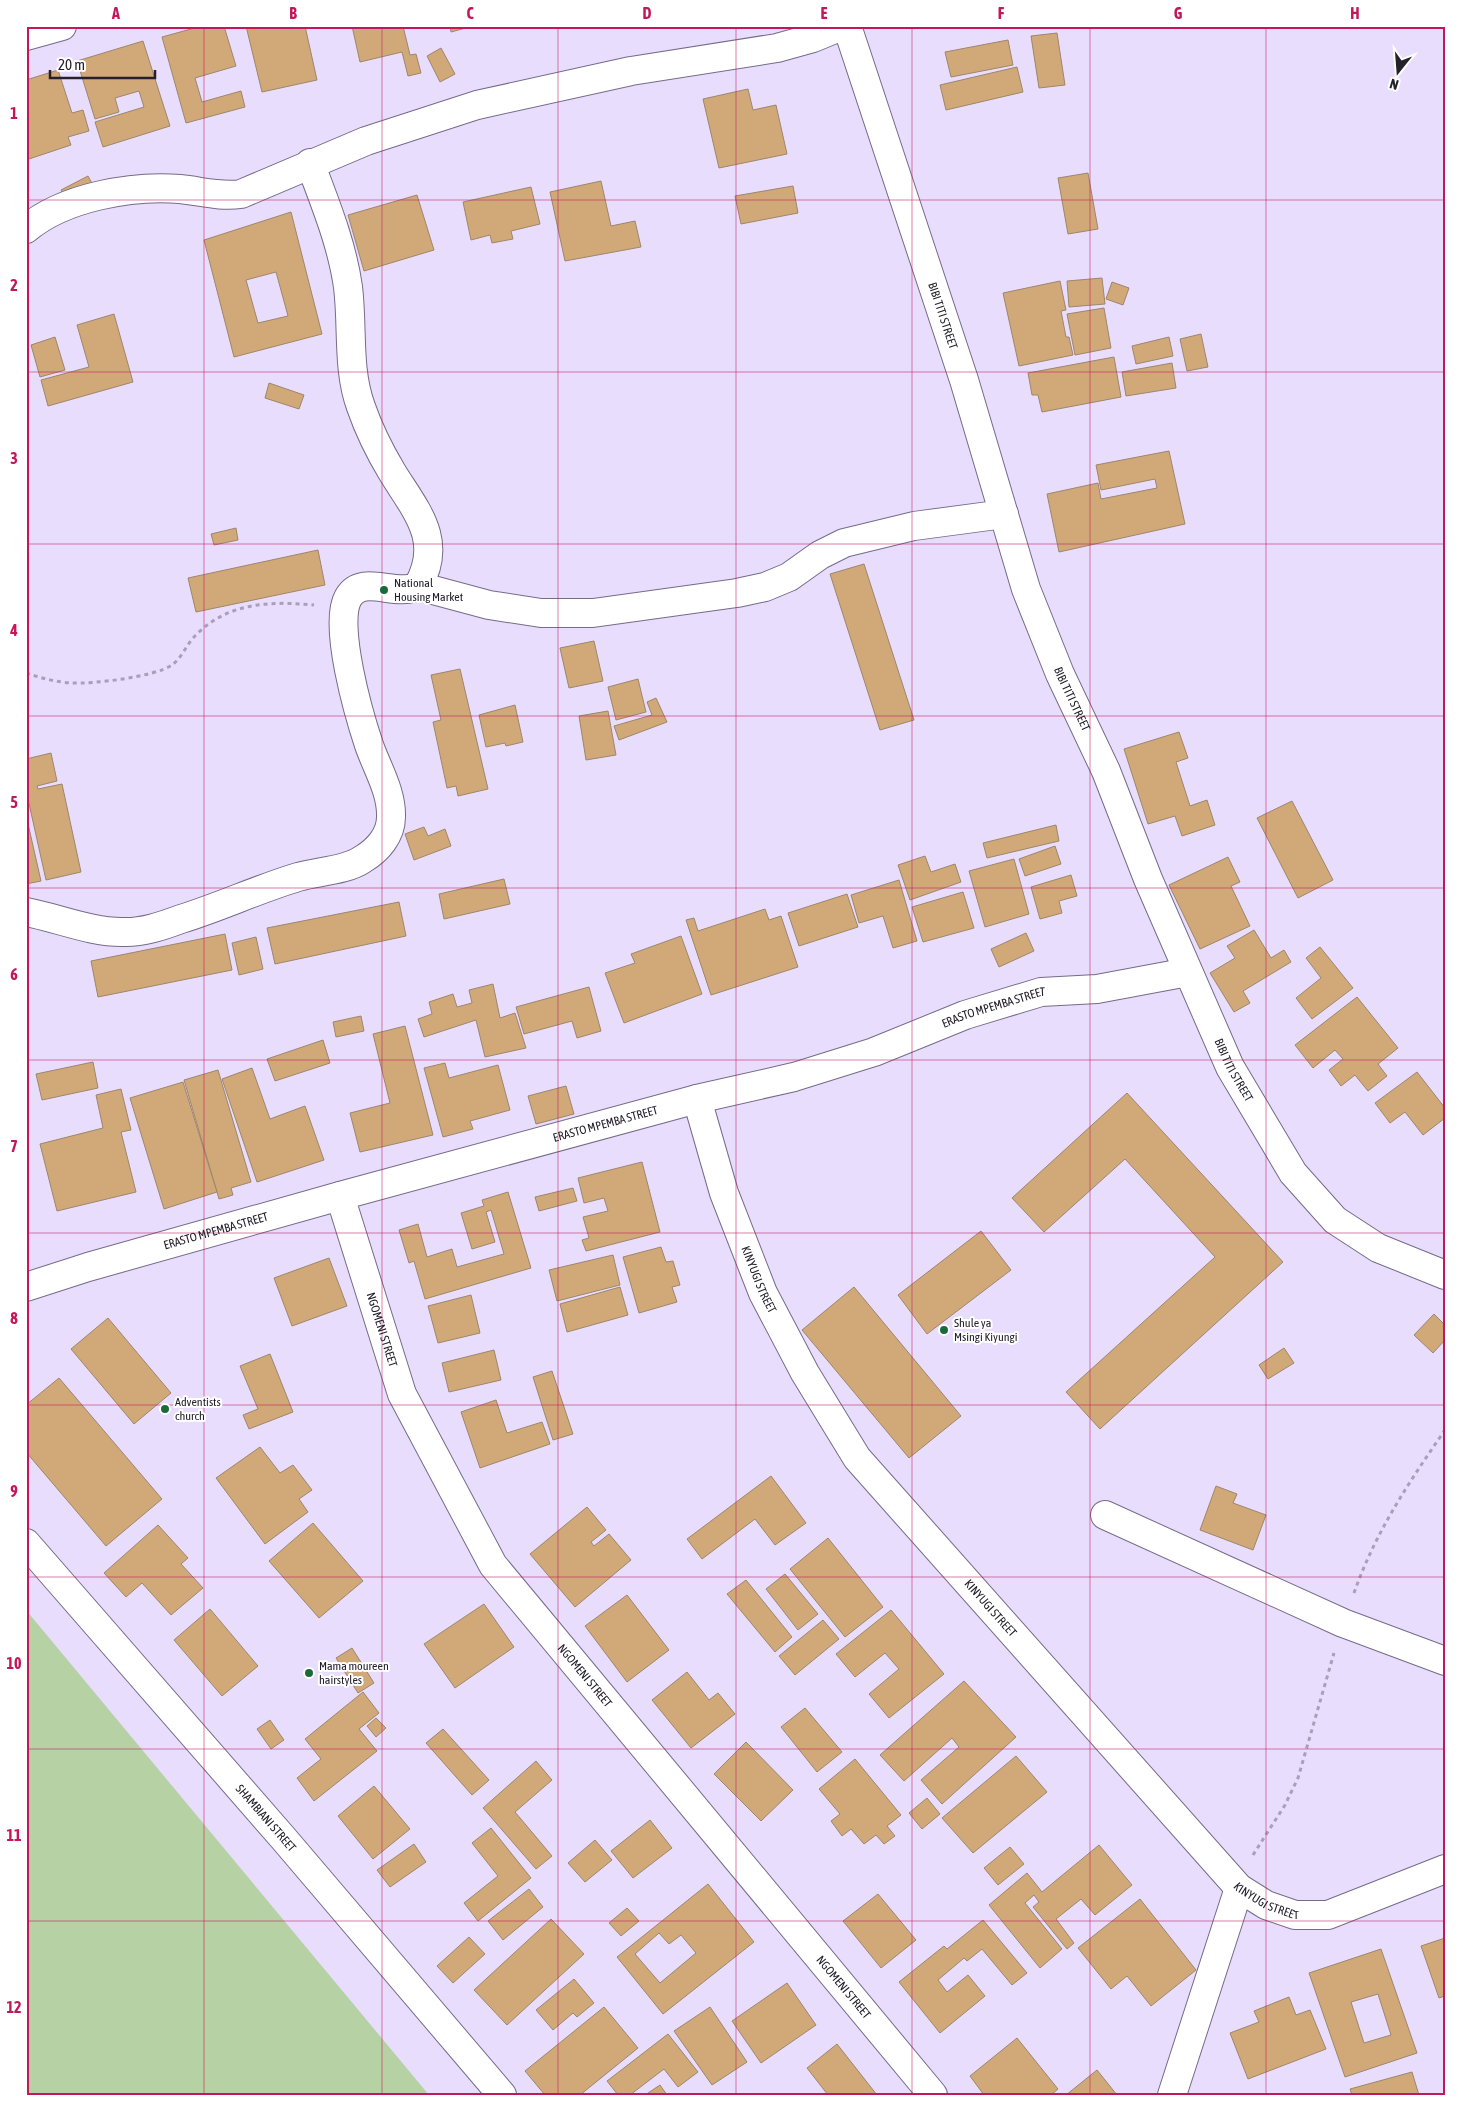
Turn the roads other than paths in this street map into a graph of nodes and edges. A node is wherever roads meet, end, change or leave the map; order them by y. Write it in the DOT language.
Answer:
graph roads {
  1 [pos="62,26"];
  2 [pos="842,26"];
  3 [pos="847,26"];
  4 [pos="26,36"];
  5 [pos="310,163"];
  6 [pos="26,228"];
  7 [pos="1004,514"];
  8 [pos="418,586"];
  9 [pos="26,912"];
  10 [pos="1188,972"];
  11 [pos="697,1099"];
  12 [pos="340,1196"];
  13 [pos="1445,1275"];
  14 [pos="26,1287"];
  15 [pos="1105,1515"];
  16 [pos="26,1543"];
  17 [pos="1445,1661"];
  18 [pos="1445,1869"];
  19 [pos="1239,1888"];
  20 [pos="502,2095"];
  21 [pos="933,2095"];
  22 [pos="1172,2095"];
  1 -- 4 [label="street"];
  2 -- 5 [label="street"];
  3 -- 7 [label="street, BIBI TITI STREET"];
  5 -- 6 [label="street"];
  5 -- 8 [label="street"];
  7 -- 8 [label="street"];
  7 -- 10 [label="street, BIBI TITI STREET"];
  8 -- 9 [label="street"];
  10 -- 11 [label="street, ERASTO MPEMBA STREET"];
  10 -- 13 [label="street, BIBI TITI STREET"];
  11 -- 12 [label="street, ERASTO MPEMBA STREET"];
  11 -- 19 [label="street, KINYUGI STREET"];
  12 -- 14 [label="street, ERASTO MPEMBA STREET"];
  12 -- 21 [label="street, NGOMENI STREET"];
  15 -- 17 [label="street"];
  16 -- 20 [label="street, SHAMBIANI STREET"];
  18 -- 19 [label="street, KINYUGI STREET"];
  19 -- 22 [label="street"];
}
